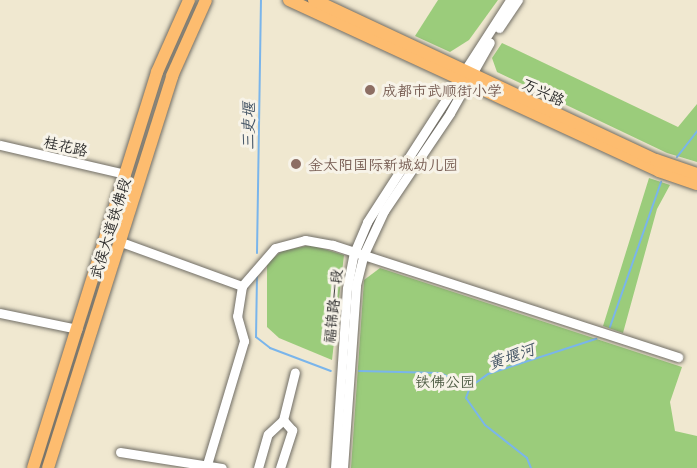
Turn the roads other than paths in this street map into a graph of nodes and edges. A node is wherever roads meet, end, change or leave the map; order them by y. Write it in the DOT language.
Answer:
graph roads {
  1 [pos="189,0"];
  2 [pos="206,0"];
  3 [pos="290,0"];
  4 [pos="314,0"];
  5 [pos="510,0"];
  6 [pos="518,0"];
  7 [pos="466,77"];
  8 [pos="0,145"];
  9 [pos="126,174"];
  10 [pos="697,174"];
  11 [pos="697,184"];
  12 [pos="121,242"];
  13 [pos="358,254"];
  14 [pos="242,286"];
  15 [pos="0,313"];
  16 [pos="77,329"];
  17 [pos="678,357"];
  18 [pos="295,372"];
  19 [pos="283,420"];
  20 [pos="120,452"];
  21 [pos="207,466"];
  22 [pos="33,468"];
  23 [pos="48,468"];
  24 [pos="222,468"];
  25 [pos="258,468"];
  26 [pos="280,468"];
  27 [pos="335,468"];
  28 [pos="343,468"];
  1 -- 9 [label="main road, 武侯大道铁佛段"];
  2 -- 12 [label="main road, 武侯大道铁佛段"];
  3 -- 7 [label="main road"];
  4 -- 7 [label="main road, 万兴路"];
  5 -- 7 [label="street"];
  6 -- 7 [label="street"];
  7 -- 10 [label="main road, 万兴路"];
  7 -- 11 [label="main road"];
  7 -- 13 [label="street, 福锦路一段"];
  8 -- 9 [label="street, 桂花路"];
  9 -- 16 [label="main road, 武侯大道铁佛段"];
  12 -- 14 [label="street"];
  12 -- 23 [label="main road, 武侯大道铁佛段"];
  13 -- 14 [label="street"];
  13 -- 17 [label="street"];
  13 -- 27 [label="street, 福锦路一段"];
  13 -- 28 [label="street, 福锦路一段"];
  14 -- 21 [label="street"];
  15 -- 16 [label="street"];
  16 -- 22 [label="main road, 武侯大道铁佛段"];
  18 -- 19 [label="street"];
  19 -- 25 [label="street"];
  19 -- 26 [label="street"];
  20 -- 21 [label="street"];
  21 -- 24 [label="street"];
}
